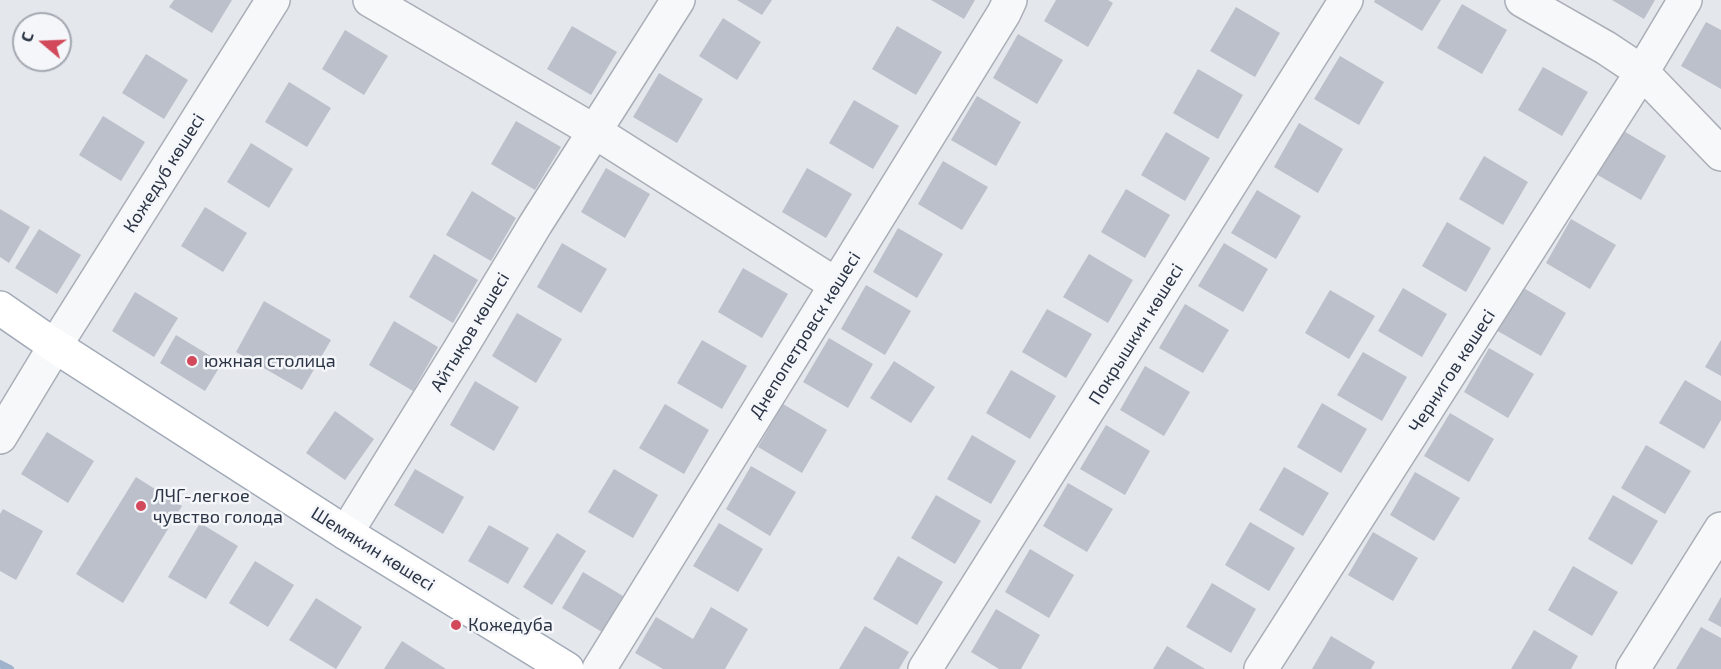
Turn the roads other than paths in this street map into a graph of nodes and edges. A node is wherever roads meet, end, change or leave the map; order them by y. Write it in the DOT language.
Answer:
graph roads {
  1 [pos="273,0"];
  2 [pos="370,0"];
  3 [pos="678,0"];
  4 [pos="1010,0"];
  5 [pos="1346,0"];
  6 [pos="1522,0"];
  7 [pos="1685,0"];
  8 [pos="1642,72"];
  9 [pos="594,131"];
  10 [pos="1721,154"];
  11 [pos="836,284"];
  12 [pos="0,308"];
  13 [pos="55,346"];
  14 [pos="0,437"];
  15 [pos="1721,529"];
  16 [pos="346,533"];
  17 [pos="567,669"];
  18 [pos="599,669"];
  19 [pos="925,669"];
  20 [pos="1261,669"];
  21 [pos="1633,669"];
  1 -- 13 [label="street, Кожедуб көшесі"];
  2 -- 9 [label="street"];
  3 -- 9 [label="street, Айтықов көшесі"];
  4 -- 11 [label="street, Днепопетровск көшесі"];
  5 -- 19 [label="street, Покрышкин көшесі"];
  6 -- 8 [label="street"];
  7 -- 8 [label="street, Чернигов көшесі"];
  8 -- 10 [label="street"];
  8 -- 20 [label="street, Чернигов көшесі"];
  9 -- 11 [label="street"];
  9 -- 16 [label="street, Айтықов көшесі"];
  11 -- 18 [label="street, Днепопетровск көшесі"];
  12 -- 13 [label="main road, Шемякин көшесі"];
  13 -- 14 [label="street, Кожедуб көшесі"];
  13 -- 16 [label="main road, Шемякин көшесі"];
  15 -- 21 [label="street"];
  16 -- 17 [label="main road, Шемякин көшесі"];
}
